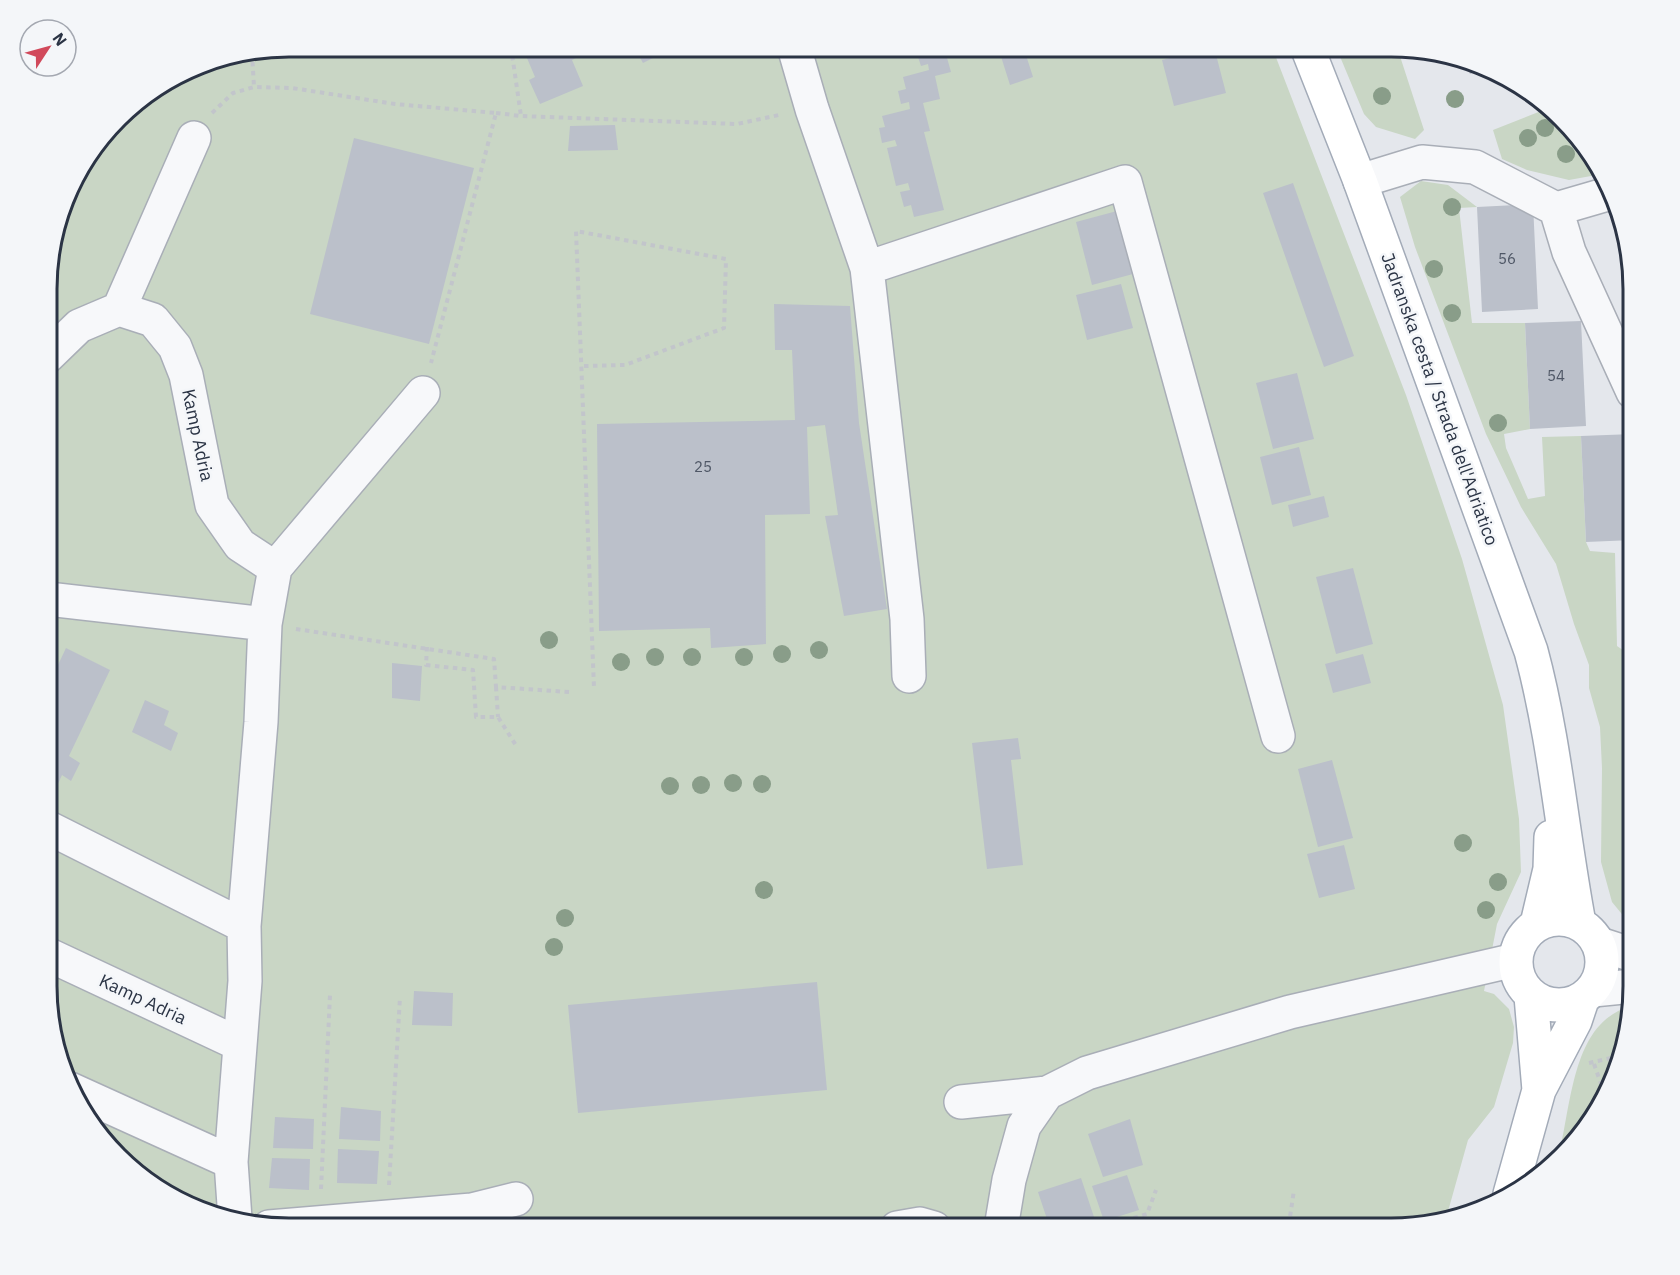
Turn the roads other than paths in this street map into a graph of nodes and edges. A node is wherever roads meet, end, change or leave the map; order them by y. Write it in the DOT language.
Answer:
graph roads {
  1 [pos="797,57"];
  2 [pos="1311,57"];
  3 [pos="194,138"];
  4 [pos="1360,181"];
  5 [pos="1603,195"];
  6 [pos="1556,209"];
  7 [pos="867,268"];
  8 [pos="119,309"];
  9 [pos="57,347"];
  10 [pos="1623,370"];
  11 [pos="423,393"];
  12 [pos="275,568"];
  13 [pos="57,600"];
  14 [pos="265,624"];
  15 [pos="909,676"];
  16 [pos="1278,736"];
  17 [pos="1554,757"];
  18 [pos="57,831"];
  19 [pos="1537,924"];
  20 [pos="244,926"];
  21 [pos="1589,933"];
  22 [pos="1623,951"];
  23 [pos="57,959"];
  24 [pos="1515,960"];
  25 [pos="1623,988"];
  26 [pos="1587,995"];
  27 [pos="1531,996"];
  28 [pos="239,1044"];
  29 [pos="1539,1090"];
  30 [pos="1047,1093"];
  31 [pos="85,1096"];
  32 [pos="961,1102"];
  33 [pos="231,1162"];
  34 [pos="1513,1183"];
  35 [pos="516,1199"];
  36 [pos="234,1211"];
  37 [pos="377,1218"];
  38 [pos="1003,1218"];
  1 -- 7 [label="street"];
  2 -- 4 [label="main road, Jadranska cesta / Strada dell'Adriatico"];
  3 -- 8 [label="street"];
  4 -- 6 [label="street"];
  4 -- 17 [label="main road, Jadranska cesta / Strada dell'Adriatico"];
  5 -- 6 [label="street"];
  6 -- 10 [label="street"];
  7 -- 15 [label="street"];
  7 -- 16 [label="street"];
  8 -- 9 [label="street"];
  8 -- 12 [label="street, Kamp Adria"];
  11 -- 12 [label="street"];
  12 -- 14 [label="street"];
  13 -- 14 [label="street"];
  14 -- 20 [label="street"];
  17 -- 19 [label="main road, Jadranska cesta / Strada dell'Adriatico"];
  17 -- 21 [label="main road, Jadranska cesta / Strada dell'Adriatico"];
  18 -- 20 [label="street"];
  19 -- 21 [label="main road"];
  19 -- 24 [label="main road, Jadranska cesta / Strada dell'Adriatico"];
  20 -- 28 [label="street"];
  21 -- 22 [label="street"];
  21 -- 26 [label="main road, Jadranska cesta / Strada dell'Adriatico"];
  23 -- 28 [label="street, Kamp Adria"];
  24 -- 27 [label="main road, Jadranska cesta / Strada dell'Adriatico"];
  24 -- 30 [label="street"];
  25 -- 26 [label="street"];
  26 -- 27 [label="main road"];
  26 -- 29 [label="main road, Jadranska cesta / Strada dell'Adriatico"];
  27 -- 29 [label="main road, Jadranska cesta / Strada dell'Adriatico"];
  28 -- 33 [label="street"];
  29 -- 34 [label="main road, Jadranska cesta / Strada dell'Adriatico"];
  30 -- 32 [label="street"];
  30 -- 38 [label="street"];
  31 -- 33 [label="street"];
  33 -- 36 [label="street"];
  35 -- 37 [label="street"];
}
